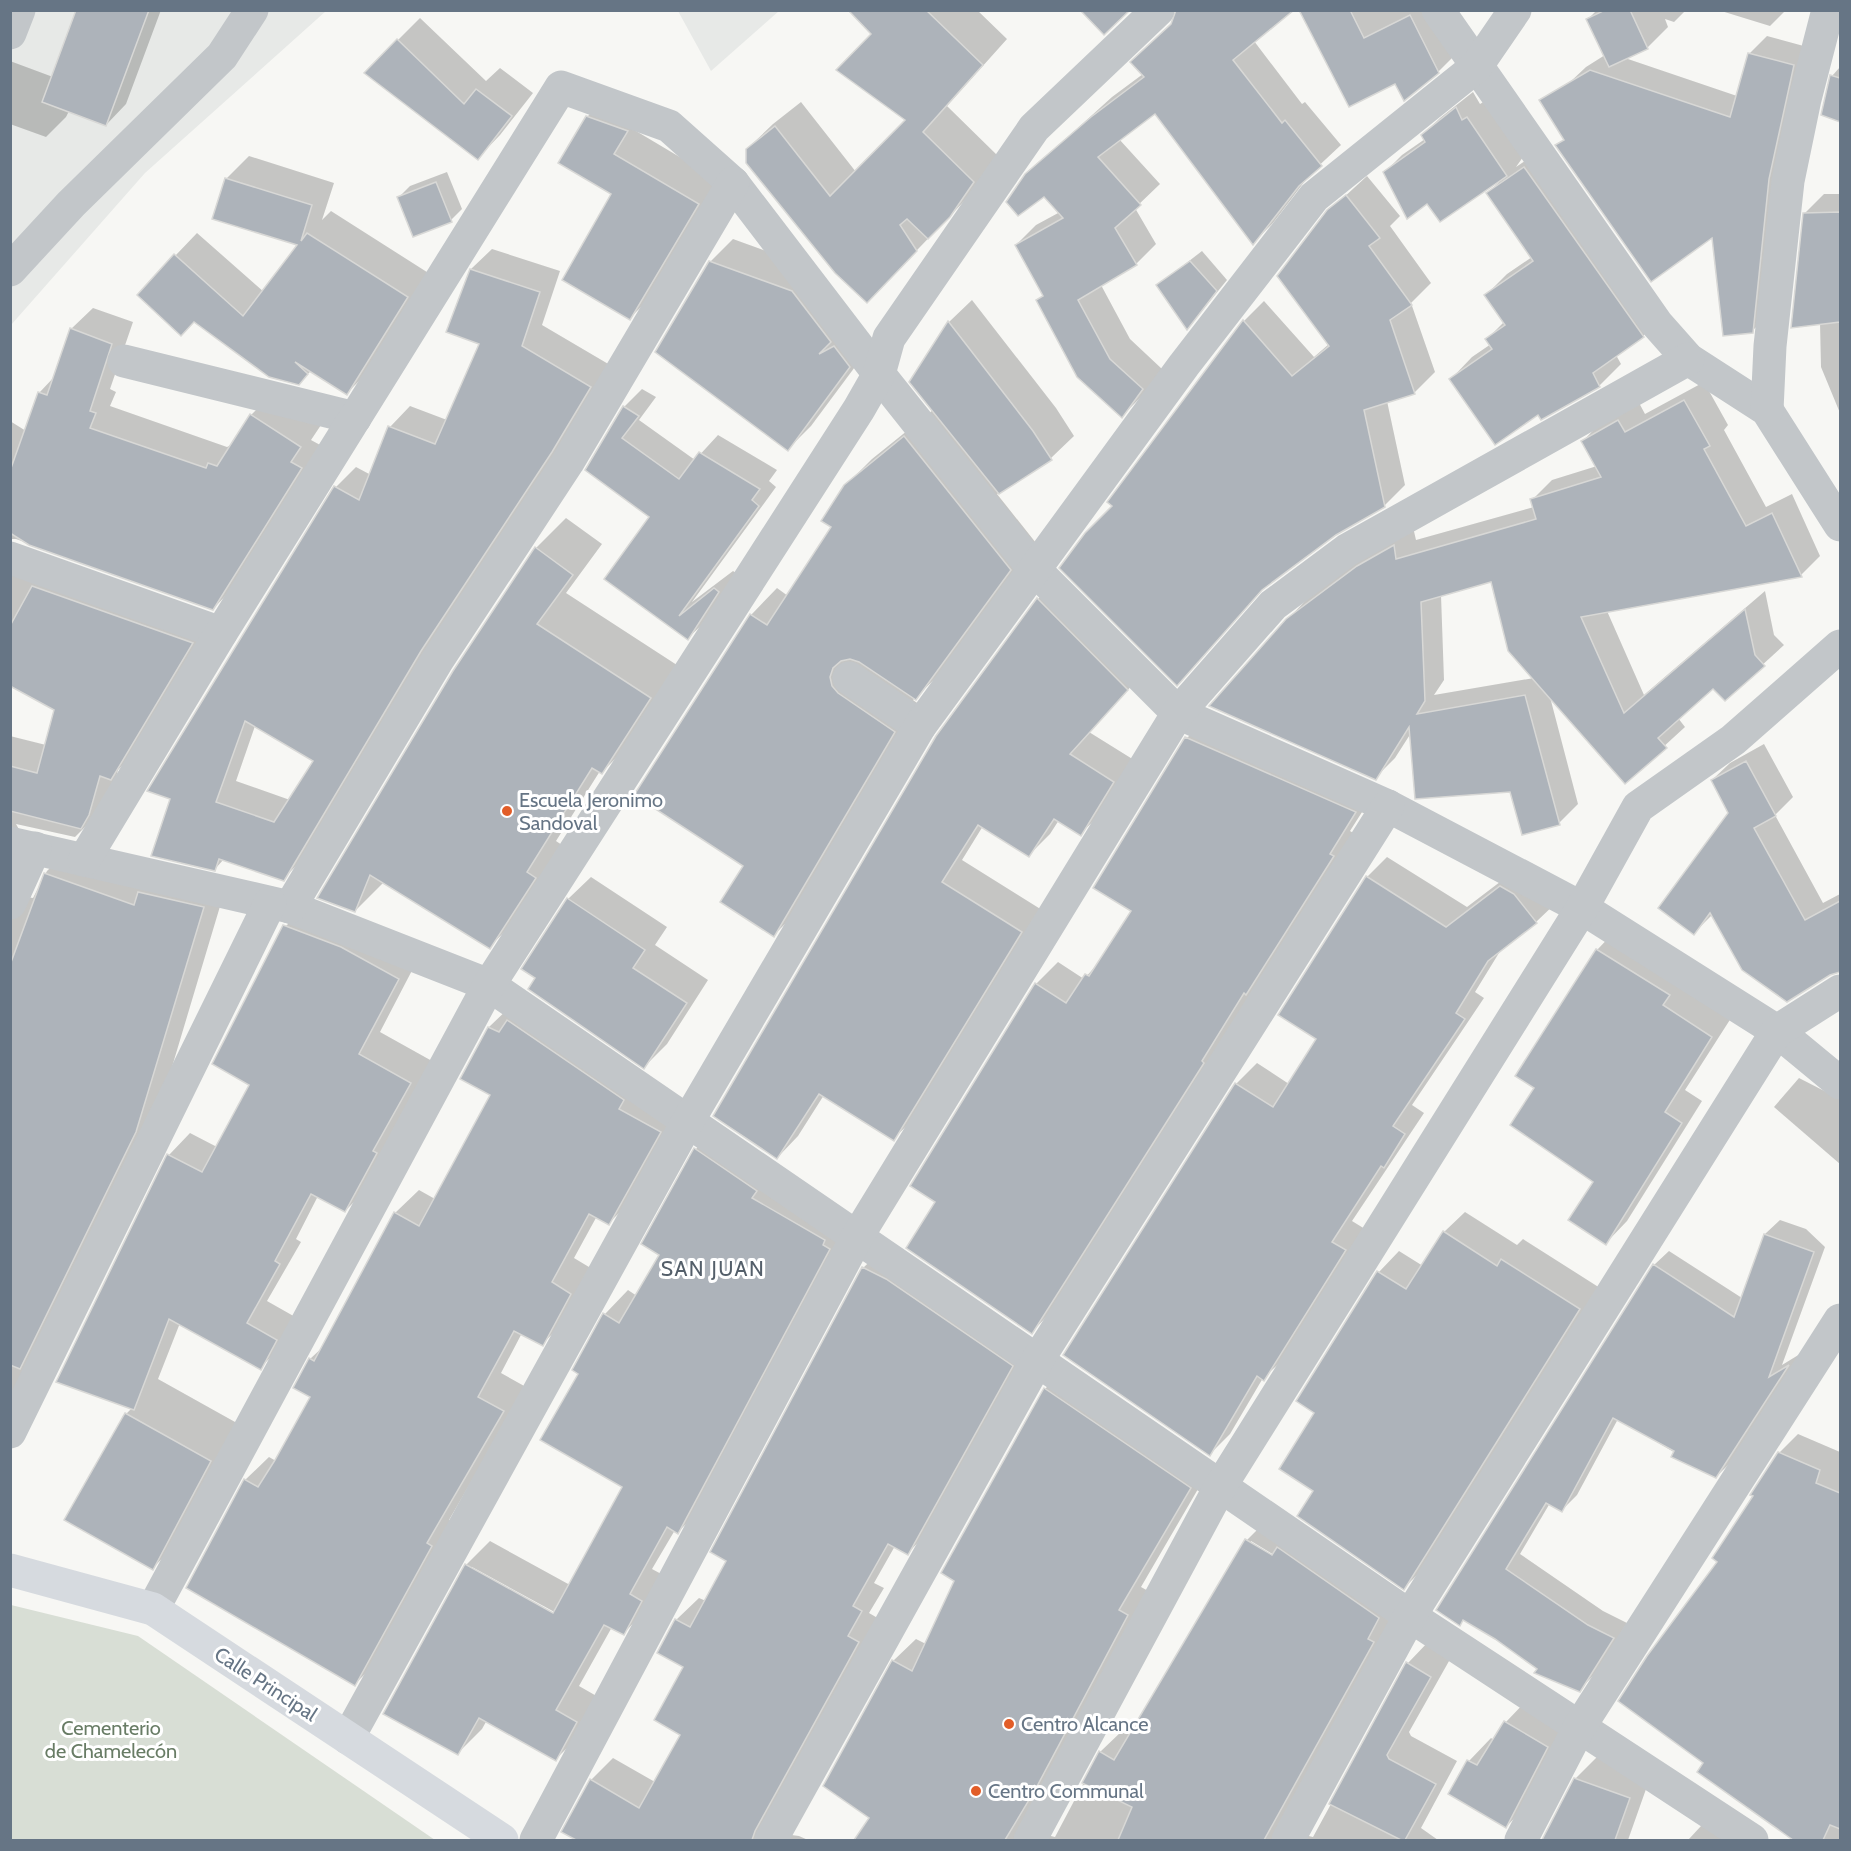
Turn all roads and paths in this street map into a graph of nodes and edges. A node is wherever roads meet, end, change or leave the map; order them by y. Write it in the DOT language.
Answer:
graph roads {
  1 [pos="19,10"];
  2 [pos="252,10"];
  3 [pos="1158,10"];
  4 [pos="1438,10"];
  5 [pos="1515,10"];
  6 [pos="1828,10"];
  7 [pos="10,33"];
  8 [pos="1476,67"];
  9 [pos="733,183"];
  10 [pos="10,270"];
  11 [pos="1688,359"];
  12 [pos="124,361"];
  13 [pos="879,374"];
  14 [pos="1767,410"];
  15 [pos="355,418"];
  16 [pos="1835,505"];
  17 [pos="10,558"];
  18 [pos="1035,570"];
  19 [pos="221,633"];
  20 [pos="1840,646"];
  21 [pos="849,678"];
  22 [pos="1178,713"];
  23 [pos="920,726"];
  24 [pos="1388,806"];
  25 [pos="22,845"];
  26 [pos="84,860"];
  27 [pos="10,903"];
  28 [pos="280,905"];
  29 [pos="1582,909"];
  30 [pos="489,984"];
  31 [pos="1840,991"];
  32 [pos="1777,1031"];
  33 [pos="1840,1083"];
  34 [pos="688,1121"];
  35 [pos="858,1237"];
  36 [pos="1840,1320"];
  37 [pos="1037,1361"];
  38 [pos="10,1432"];
  39 [pos="1220,1487"];
  40 [pos="10,1569"];
  41 [pos="153,1609"];
  42 [pos="1410,1616"];
  43 [pos="1580,1726"];
  44 [pos="348,1738"];
  45 [pos="502,1840"];
  46 [pos="536,1840"];
  47 [pos="771,1840"];
  48 [pos="1030,1840"];
  49 [pos="1288,1840"];
  50 [pos="1521,1840"];
  51 [pos="1752,1840"];
  1 -- 7 [label="street"];
  2 -- 10 [label="street"];
  3 -- 13 [label="street"];
  4 -- 8 [label="street"];
  5 -- 8 [label="street"];
  6 -- 14 [label="street"];
  8 -- 11 [label="street"];
  8 -- 18 [label="street"];
  9 -- 13 [label="street"];
  9 -- 15 [label="street"];
  9 -- 28 [label="street"];
  11 -- 14 [label="street"];
  11 -- 22 [label="street"];
  12 -- 15 [label="street"];
  13 -- 18 [label="street"];
  13 -- 30 [label="street"];
  14 -- 16 [label="street"];
  15 -- 19 [label="street"];
  17 -- 19 [label="street"];
  18 -- 22 [label="street"];
  18 -- 23 [label="street"];
  19 -- 26 [label="street"];
  20 -- 29 [label="street"];
  21 -- 23 [label="street"];
  22 -- 24 [label="street"];
  22 -- 35 [label="street"];
  23 -- 34 [label="street"];
  24 -- 29 [label="street"];
  24 -- 37 [label="street"];
  25 -- 26 [label="street"];
  25 -- 27 [label="street"];
  26 -- 28 [label="street"];
  28 -- 30 [label="street"];
  28 -- 38 [label="street"];
  29 -- 32 [label="street"];
  29 -- 39 [label="street"];
  30 -- 34 [label="street"];
  30 -- 41 [label="street"];
  31 -- 32 [label="street"];
  32 -- 33 [label="street"];
  32 -- 42 [label="street"];
  34 -- 35 [label="street"];
  34 -- 44 [label="street"];
  35 -- 37 [label="street"];
  35 -- 46 [label="street"];
  36 -- 43 [label="street"];
  37 -- 39 [label="street"];
  37 -- 47 [label="street"];
  39 -- 42 [label="street"];
  39 -- 48 [label="street"];
  40 -- 41 [label="street, Calle Principal"];
  41 -- 44 [label="street, Calle Principal"];
  42 -- 43 [label="street"];
  42 -- 49 [label="street"];
  43 -- 50 [label="street"];
  43 -- 51 [label="street"];
  44 -- 45 [label="street, Calle Principal"];
}
